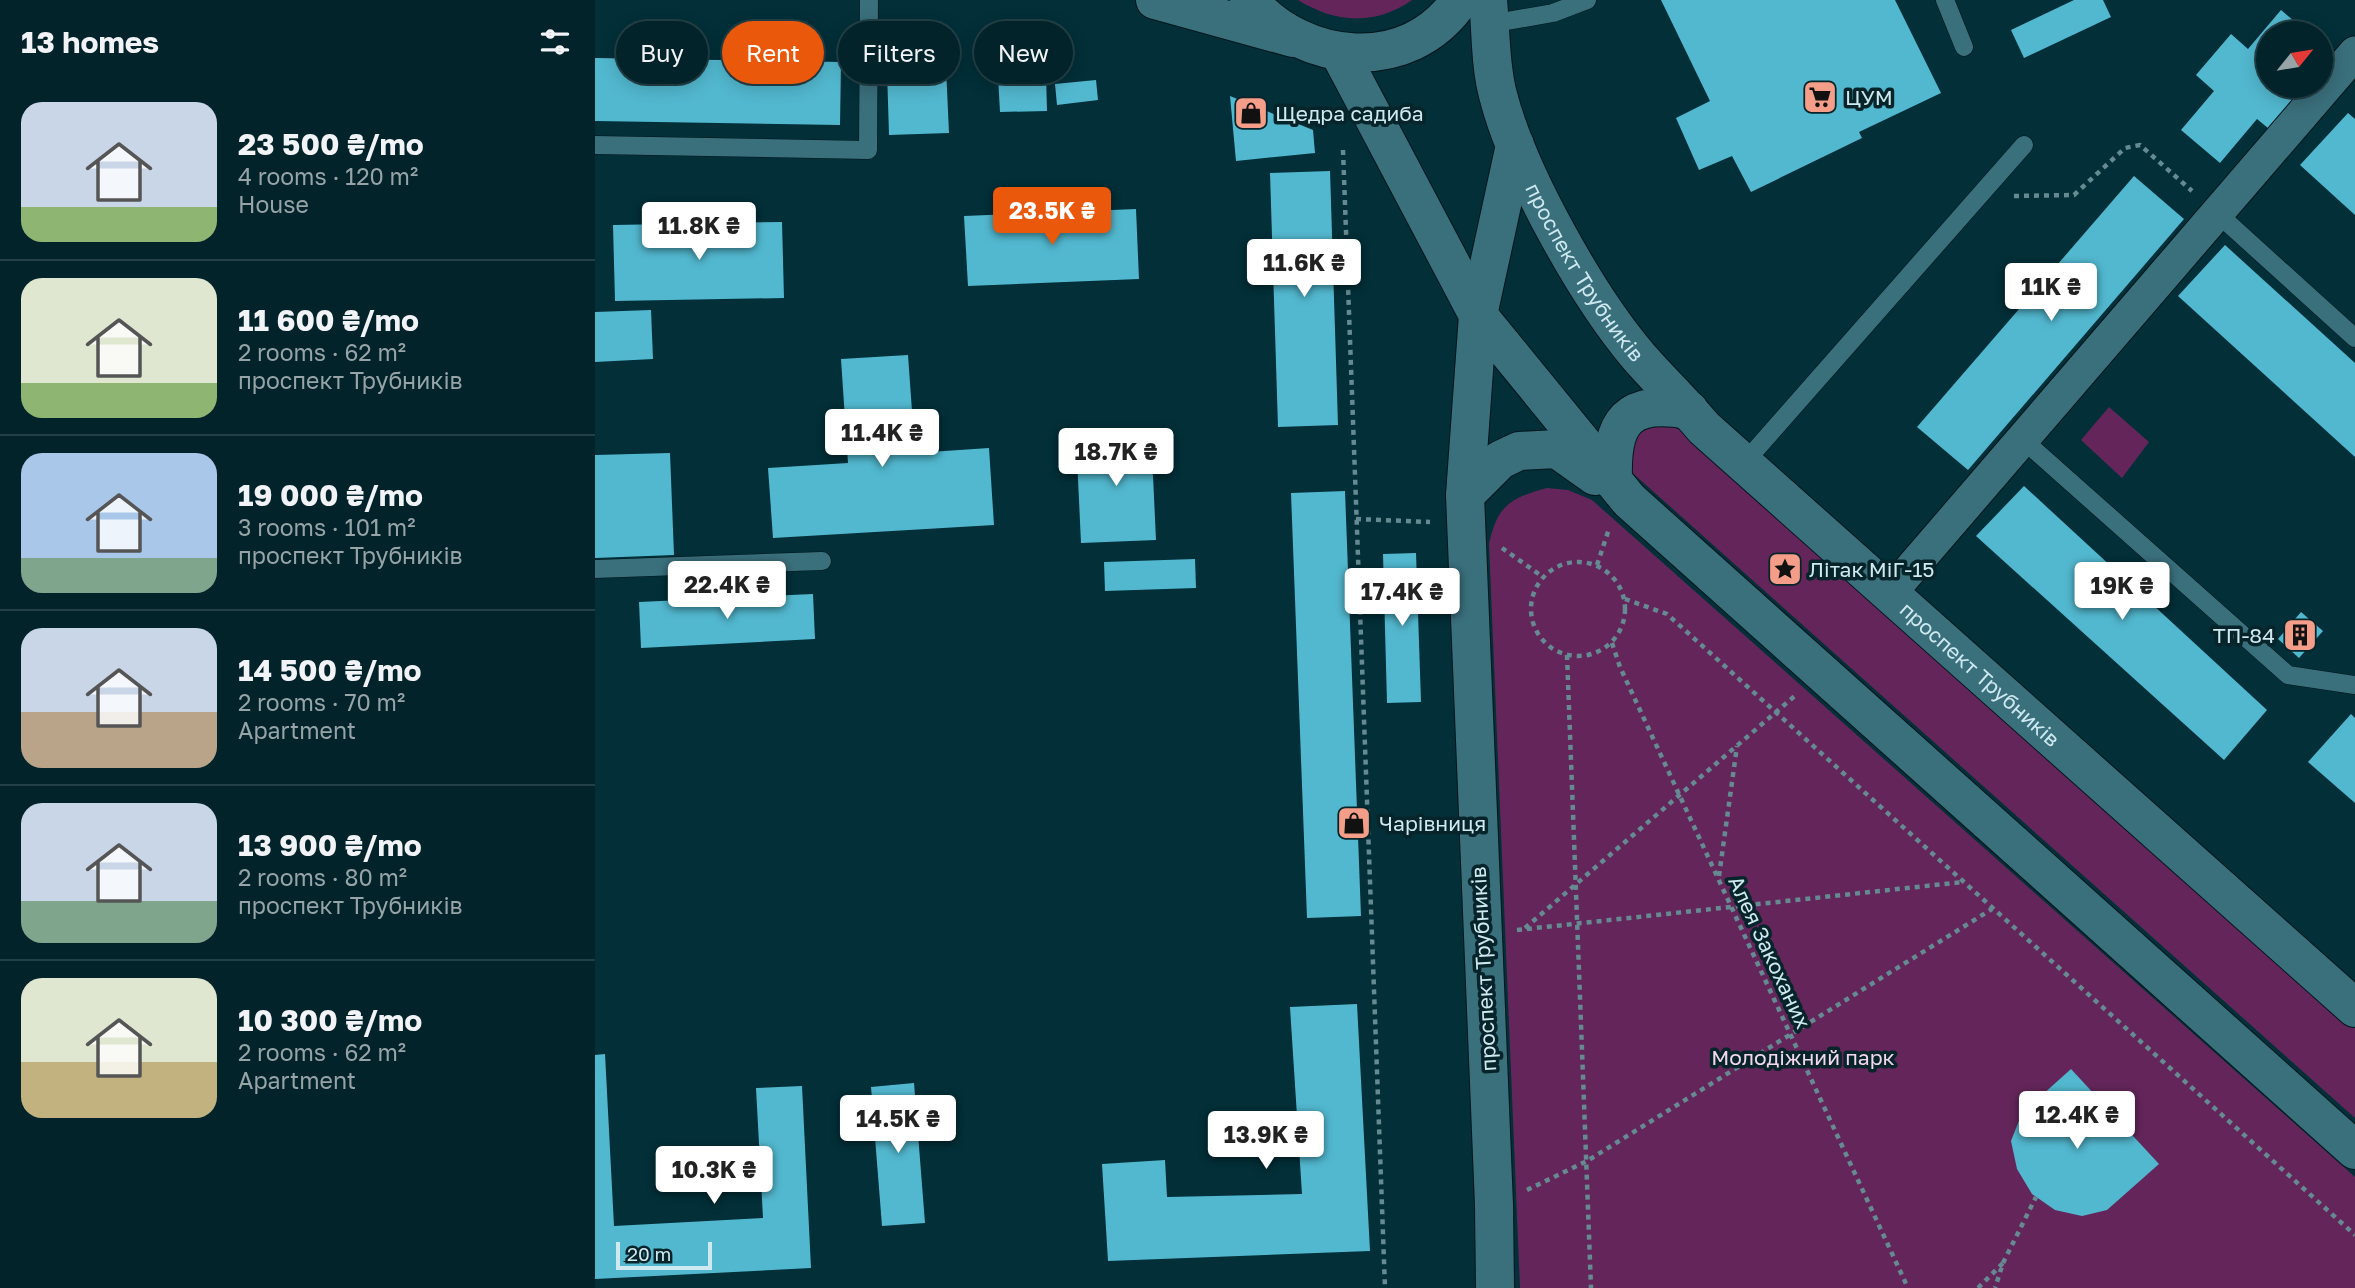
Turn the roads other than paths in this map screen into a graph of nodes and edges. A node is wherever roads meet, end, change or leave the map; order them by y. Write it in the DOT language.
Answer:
graph roads {
  1 [pos="869,0"];
  2 [pos="1155,0"];
  3 [pos="1249,0"];
  4 [pos="1459,0"];
  5 [pos="1587,0"];
  6 [pos="1945,0"];
  7 [pos="1489,12"];
  8 [pos="1293,38"];
  9 [pos="1964,47"];
  10 [pos="1339,52"];
  11 [pos="2355,53"];
  12 [pos="595,145"];
  13 [pos="1515,145"];
  14 [pos="2024,145"];
  15 [pos="2217,213"];
  16 [pos="1478,314"];
  17 [pos="2355,338"];
  18 [pos="1689,410"];
  19 [pos="2021,438"];
  20 [pos="1744,463"];
  21 [pos="1465,495"];
  22 [pos="1618,500"];
  23 [pos="822,561"];
  24 [pos="595,569"];
  25 [pos="1890,593"];
  26 [pos="2355,685"];
  27 [pos="2355,1008"];
  28 [pos="2355,1150"];
  29 [pos="1495,1288"];
  1 -- 12 [label="lane"];
  2 -- 8 [label="main road"];
  3 -- 8 [label="main road"];
  4 -- 10 [label="main road"];
  5 -- 7 [label="lane"];
  6 -- 9 [label="lane"];
  7 -- 13 [label="main road, проспект Трубників"];
  8 -- 10 [label="main road"];
  10 -- 16 [label="main road"];
  11 -- 15 [label="street"];
  13 -- 16 [label="main road, проспект Трубників"];
  13 -- 18 [label="main road, проспект Трубників"];
  14 -- 20 [label="lane"];
  15 -- 17 [label="lane"];
  15 -- 19 [label="street"];
  16 -- 21 [label="main road, проспект Трубників"];
  16 -- 22 [label="main road"];
  18 -- 20 [label="main road, проспект Трубників"];
  18 -- 22 [label="main road"];
  19 -- 25 [label="street"];
  19 -- 26 [label="lane"];
  20 -- 25 [label="main road, проспект Трубників"];
  21 -- 22 [label="main road"];
  21 -- 29 [label="main road, проспект Трубників"];
  22 -- 28 [label="main road"];
  23 -- 24 [label="lane"];
  25 -- 27 [label="main road, проспект Трубників"];
}
